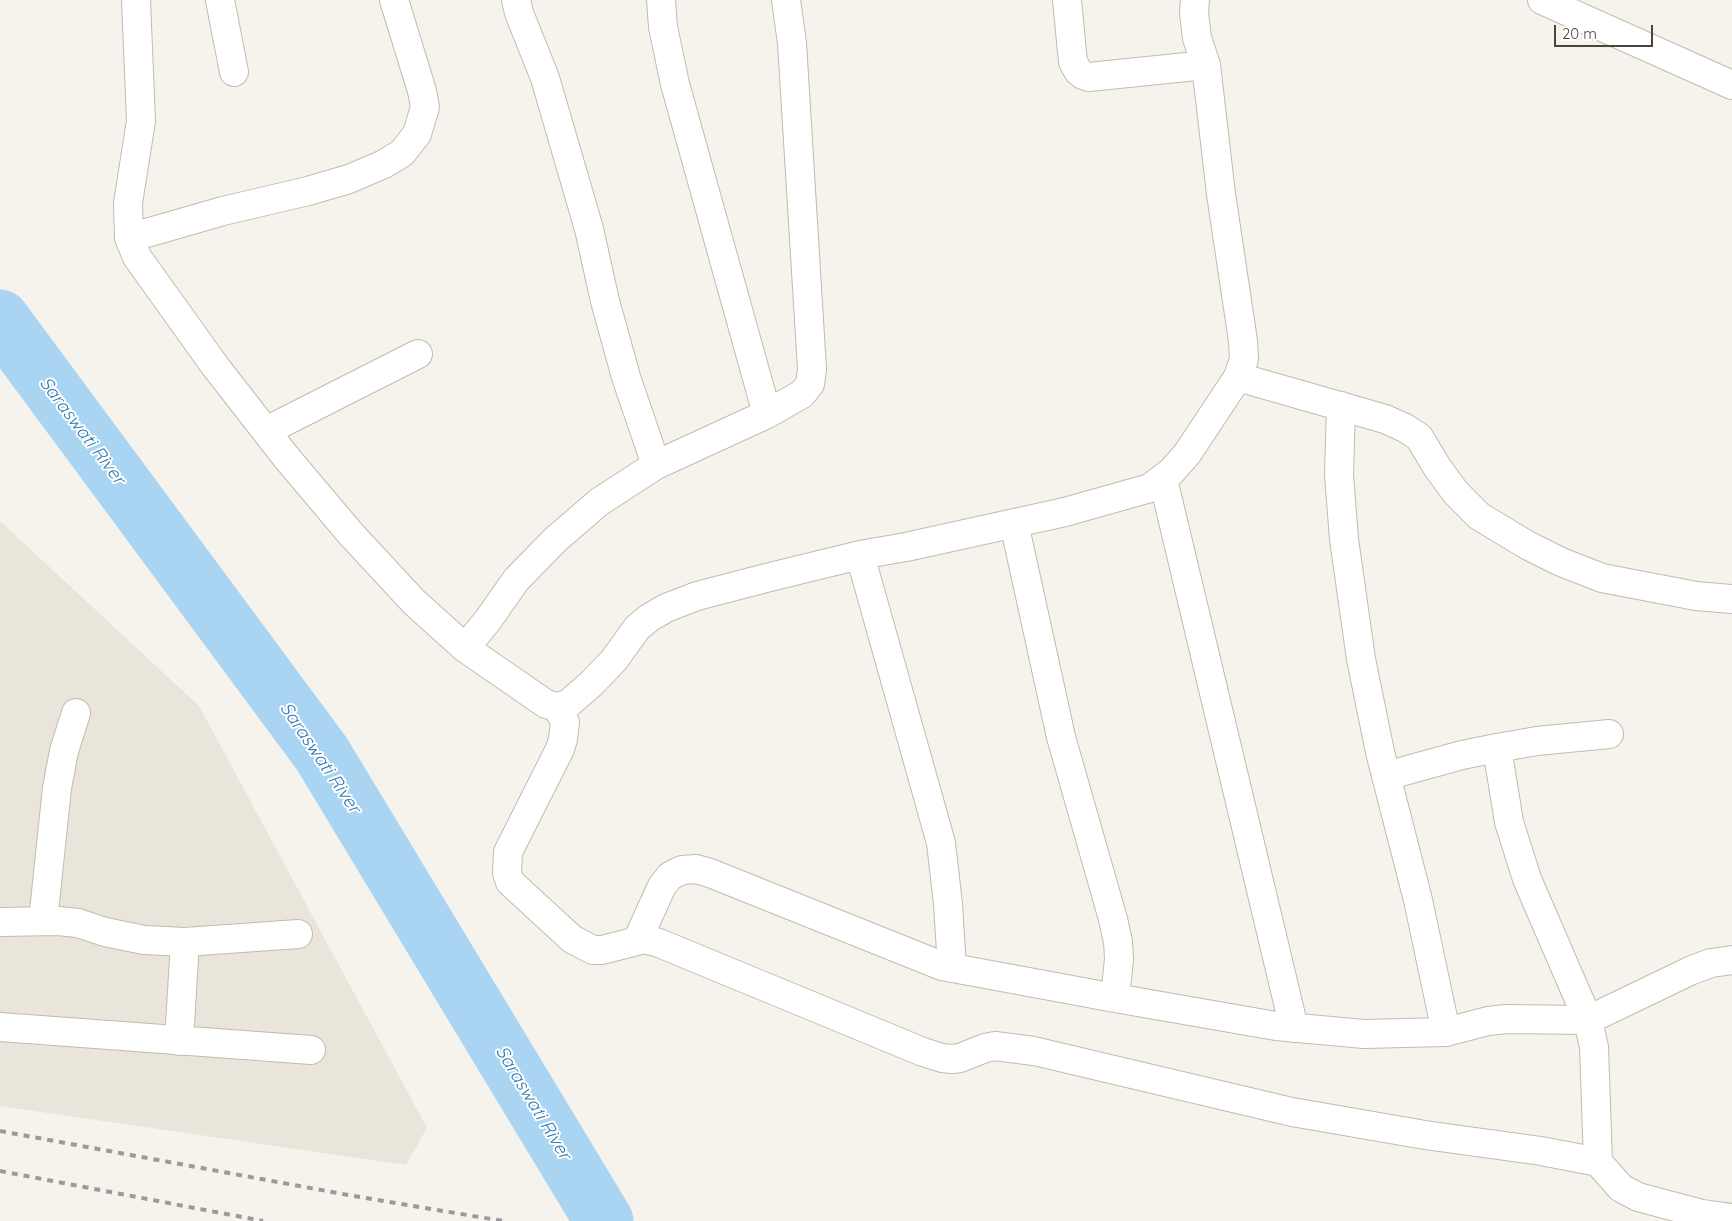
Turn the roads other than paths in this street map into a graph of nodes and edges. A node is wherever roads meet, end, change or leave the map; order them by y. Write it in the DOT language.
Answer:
graph roads {
  1 [pos="136,0"];
  2 [pos="220,0"];
  3 [pos="394,0"];
  4 [pos="516,0"];
  5 [pos="661,0"];
  6 [pos="786,0"];
  7 [pos="1067,0"];
  8 [pos="1195,0"];
  9 [pos="1542,0"];
  10 [pos="1206,64"];
  11 [pos="234,72"];
  12 [pos="1732,85"];
  13 [pos="129,238"];
  14 [pos="418,354"];
  15 [pos="1238,377"];
  16 [pos="1341,406"];
  17 [pos="767,414"];
  18 [pos="266,431"];
  19 [pos="656,466"];
  20 [pos="1163,479"];
  21 [pos="1014,523"];
  22 [pos="860,555"];
  23 [pos="1732,599"];
  24 [pos="465,648"];
  25 [pos="557,707"];
  26 [pos="76,713"];
  27 [pos="1609,734"];
  28 [pos="1497,748"];
  29 [pos="1386,776"];
  30 [pos="43,921"];
  31 [pos="0,922"];
  32 [pos="298,934"];
  33 [pos="637,941"];
  34 [pos="185,942"];
  35 [pos="1732,960"];
  36 [pos="952,968"];
  37 [pos="1115,998"];
  38 [pos="1588,1020"];
  39 [pos="0,1027"];
  40 [pos="1294,1028"];
  41 [pos="1446,1032"];
  42 [pos="179,1040"];
  43 [pos="311,1050"];
  44 [pos="1598,1162"];
  45 [pos="1732,1218"];
  1 -- 13 [label="street"];
  2 -- 11 [label="street"];
  3 -- 13 [label="street"];
  4 -- 19 [label="street"];
  5 -- 17 [label="street"];
  6 -- 17 [label="street"];
  7 -- 10 [label="street"];
  8 -- 10 [label="street"];
  9 -- 12 [label="street"];
  10 -- 15 [label="street"];
  13 -- 18 [label="street"];
  14 -- 18 [label="street"];
  15 -- 16 [label="street"];
  15 -- 20 [label="street"];
  16 -- 23 [label="street"];
  16 -- 29 [label="street"];
  17 -- 19 [label="street"];
  18 -- 24 [label="street"];
  19 -- 24 [label="street"];
  20 -- 21 [label="street"];
  20 -- 40 [label="street"];
  21 -- 22 [label="street"];
  21 -- 37 [label="street"];
  22 -- 25 [label="street"];
  22 -- 36 [label="street"];
  24 -- 25 [label="street"];
  25 -- 33 [label="street"];
  26 -- 30 [label="street"];
  27 -- 28 [label="street"];
  28 -- 29 [label="street"];
  28 -- 38 [label="street"];
  29 -- 41 [label="street"];
  30 -- 31 [label="street"];
  30 -- 34 [label="street"];
  32 -- 34 [label="street"];
  33 -- 36 [label="street"];
  33 -- 44 [label="street"];
  34 -- 42 [label="street"];
  35 -- 38 [label="street"];
  36 -- 37 [label="street"];
  37 -- 40 [label="street"];
  38 -- 41 [label="street"];
  38 -- 44 [label="street"];
  39 -- 42 [label="street"];
  40 -- 41 [label="street"];
  42 -- 43 [label="street"];
  44 -- 45 [label="street"];
}
